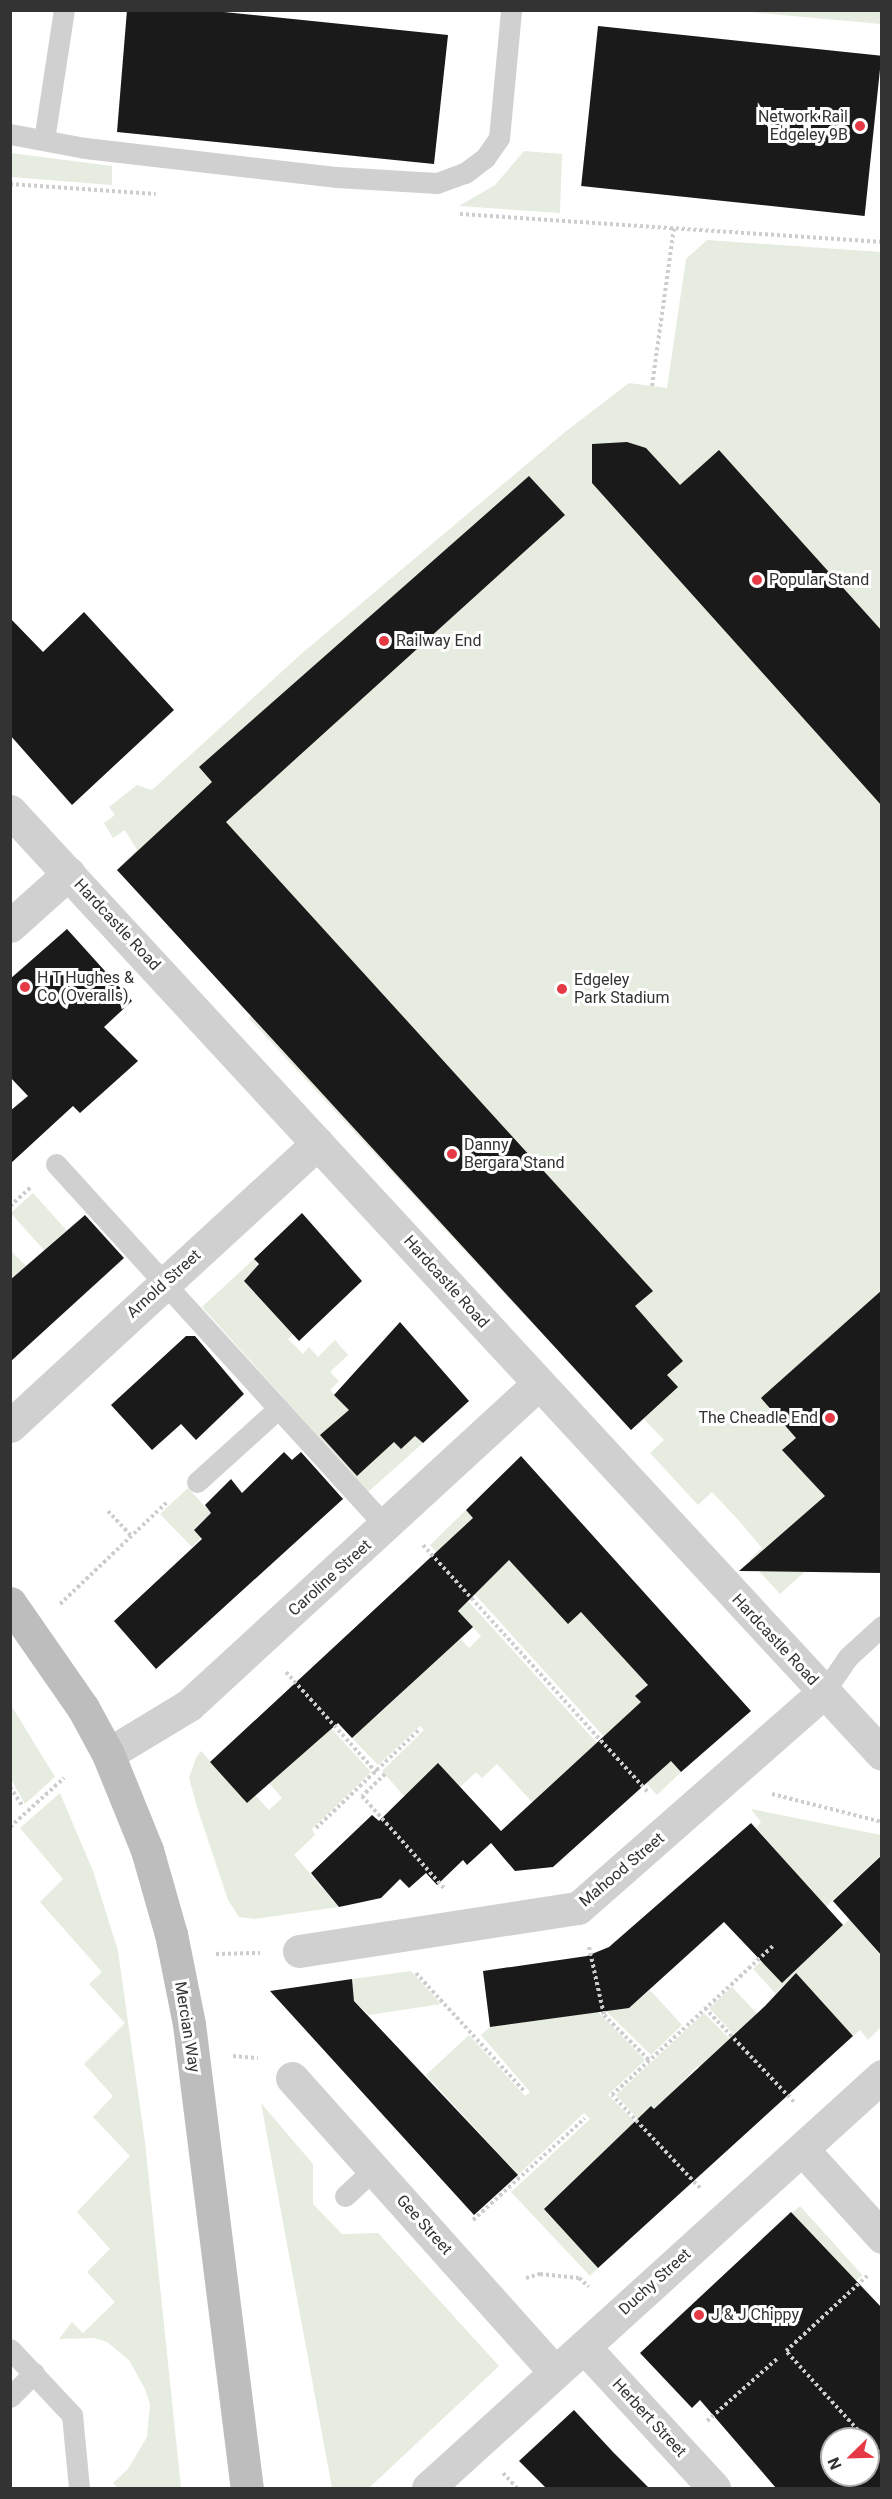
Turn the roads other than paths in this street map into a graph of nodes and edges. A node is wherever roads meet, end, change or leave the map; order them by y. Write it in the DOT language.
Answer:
graph roads {
  1 [pos="63,10"];
  2 [pos="511,10"];
  3 [pos="10,134"];
  4 [pos="44,140"];
  5 [pos="10,811"];
  6 [pos="69,873"];
  7 [pos="10,926"];
  8 [pos="318,1143"];
  9 [pos="56,1164"];
  10 [pos="166,1282"];
  11 [pos="538,1384"];
  12 [pos="279,1408"];
  13 [pos="10,1426"];
  14 [pos="197,1482"];
  15 [pos="392,1522"];
  16 [pos="10,1603"];
  17 [pos="882,1626"];
  18 [pos="824,1692"];
  19 [pos="108,1754"];
  20 [pos="882,1754"];
  21 [pos="299,1952"];
  22 [pos="882,2076"];
  23 [pos="292,2078"];
  24 [pos="812,2140"];
  25 [pos="374,2169"];
  26 [pos="345,2196"];
  27 [pos="882,2237"];
  28 [pos="584,2347"];
  29 [pos="10,2349"];
  30 [pos="555,2372"];
  31 [pos="33,2373"];
  32 [pos="10,2397"];
  33 [pos="79,2488"];
  34 [pos="247,2488"];
  35 [pos="428,2488"];
  36 [pos="714,2488"];
  1 -- 4 [label="lane"];
  2 -- 4 [label="lane"];
  3 -- 4 [label="lane"];
  5 -- 6 [label="street, Hardcastle Road"];
  6 -- 7 [label="street"];
  6 -- 8 [label="street, Hardcastle Road"];
  8 -- 10 [label="street, Arnold Street"];
  8 -- 11 [label="street, Hardcastle Road"];
  9 -- 10 [label="lane"];
  10 -- 12 [label="lane"];
  10 -- 13 [label="street, Arnold Street"];
  11 -- 15 [label="street, Caroline Street"];
  11 -- 18 [label="street, Hardcastle Road"];
  12 -- 14 [label="lane"];
  12 -- 15 [label="lane"];
  15 -- 19 [label="street, Caroline Street"];
  16 -- 19 [label="main road, Mercian Way"];
  17 -- 18 [label="lane"];
  18 -- 20 [label="street, Hardcastle Road"];
  18 -- 21 [label="street, Mahood Street"];
  19 -- 34 [label="main road, Mercian Way"];
  22 -- 24 [label="street, Duchy Street"];
  23 -- 25 [label="street, Gee Street"];
  24 -- 27 [label="street"];
  24 -- 28 [label="street, Duchy Street"];
  25 -- 26 [label="lane"];
  25 -- 30 [label="street, Gee Street"];
  28 -- 30 [label="street, Duchy Street"];
  28 -- 36 [label="street, Herbert Street"];
  29 -- 31 [label="lane"];
  30 -- 35 [label="street, Duchy Street"];
  31 -- 32 [label="lane"];
  31 -- 33 [label="lane"];
}
